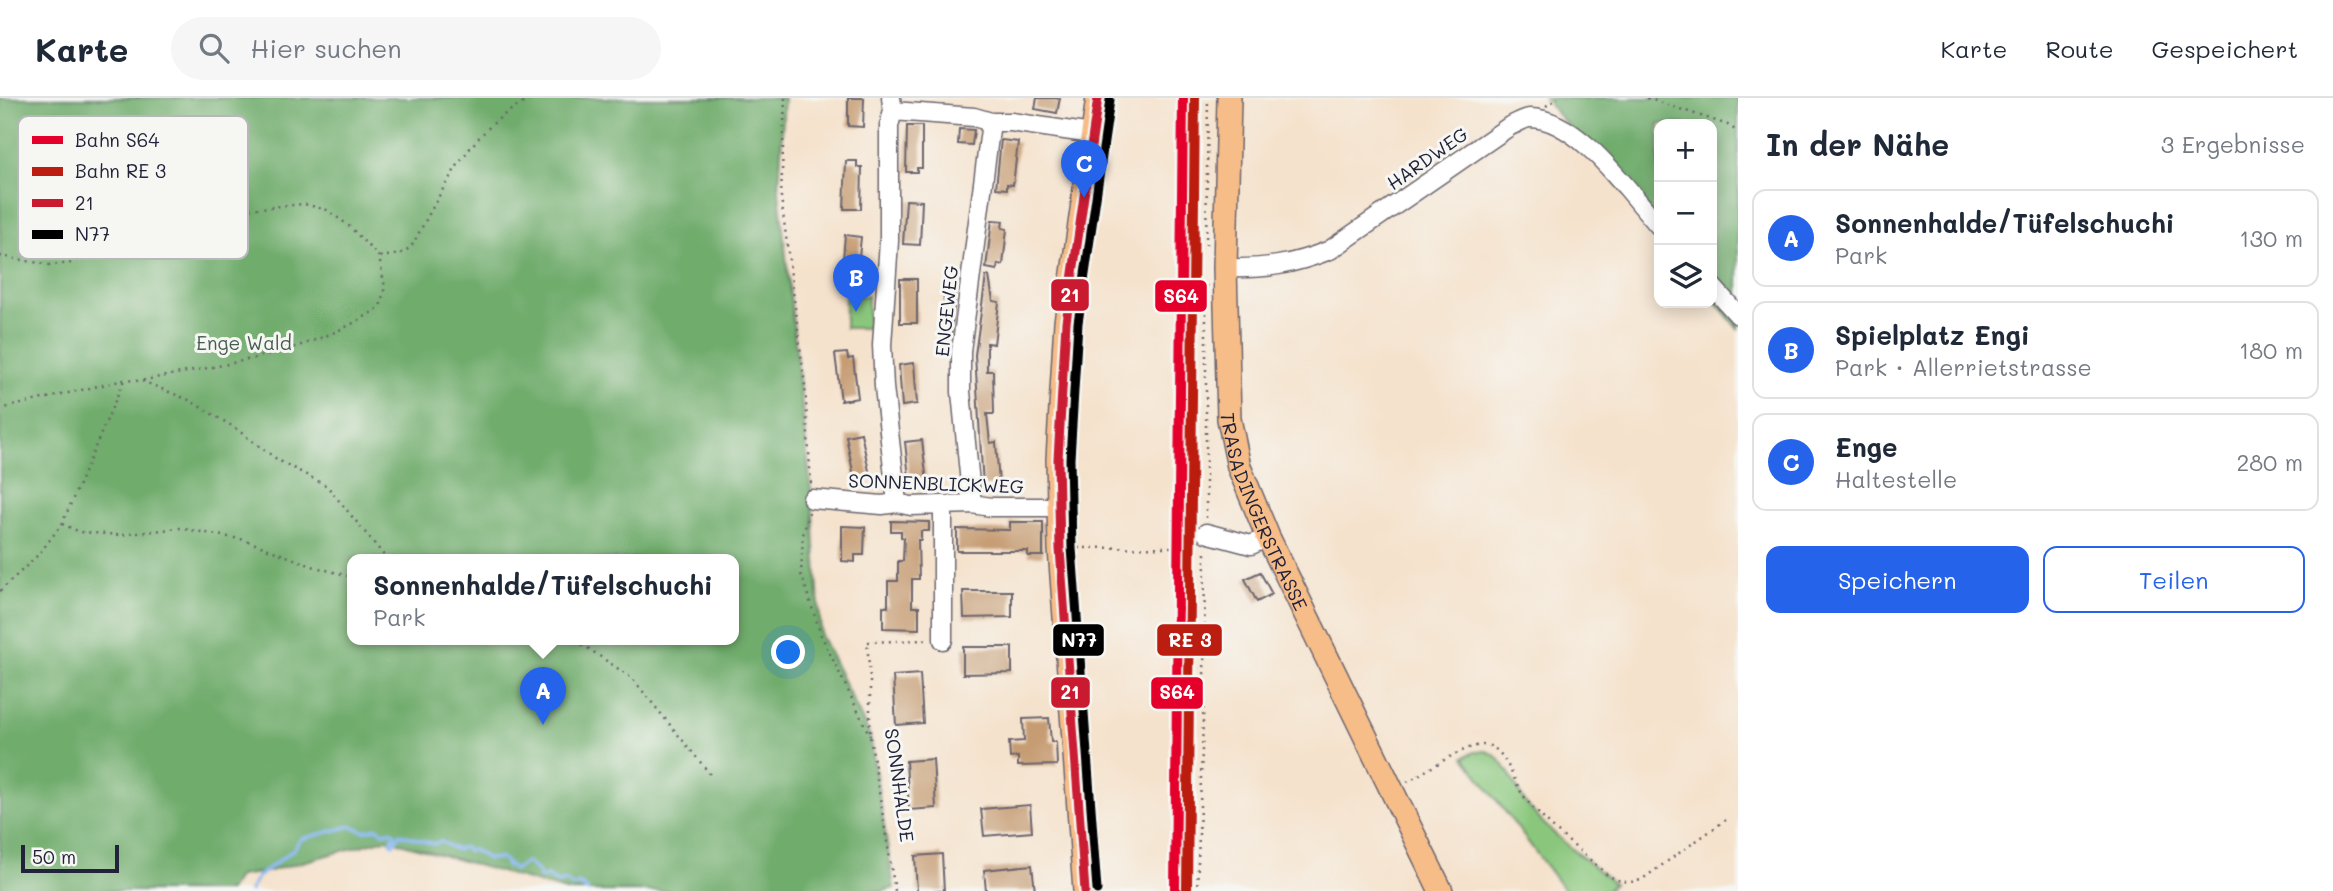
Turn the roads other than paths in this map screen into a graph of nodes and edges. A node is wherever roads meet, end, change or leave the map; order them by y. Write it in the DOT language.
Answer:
graph roads {
  1 [pos="1098,98"];
  2 [pos="1229,98"];
  3 [pos="892,104"];
  4 [pos="991,122"];
  5 [pos="1092,134"];
  6 [pos="1654,220"];
  7 [pos="1216,275"];
  8 [pos="1717,292"];
  9 [pos="1738,316"];
  10 [pos="812,499"];
  11 [pos="897,503"];
  12 [pos="972,504"];
  13 [pos="943,506"];
  14 [pos="1058,507"];
  15 [pos="1206,533"];
  16 [pos="1268,537"];
  17 [pos="943,640"];
  18 [pos="1085,891"];
  19 [pos="1441,891"];
  1 -- 5 [label="main road"];
  2 -- 7 [label="main road, TRASADINGERSTRASSE"];
  3 -- 4 [label="street"];
  3 -- 11 [label="street"];
  4 -- 5 [label="street"];
  4 -- 12 [label="street, ENGEWEG"];
  5 -- 14 [label="main road"];
  6 -- 7 [label="street, HARDWEG"];
  7 -- 16 [label="main road, TRASADINGERSTRASSE"];
  8 -- 9 [label="street"];
  10 -- 11 [label="street, SONNENBLICKWEG"];
  11 -- 13 [label="street, SONNENBLICKWEG"];
  12 -- 13 [label="street, SONNENBLICKWEG"];
  12 -- 14 [label="street, SONNENBLICKWEG"];
  13 -- 17 [label="street"];
  14 -- 18 [label="main road"];
  15 -- 16 [label="street"];
  16 -- 19 [label="main road, TRASADINGERSTRASSE"];
}
